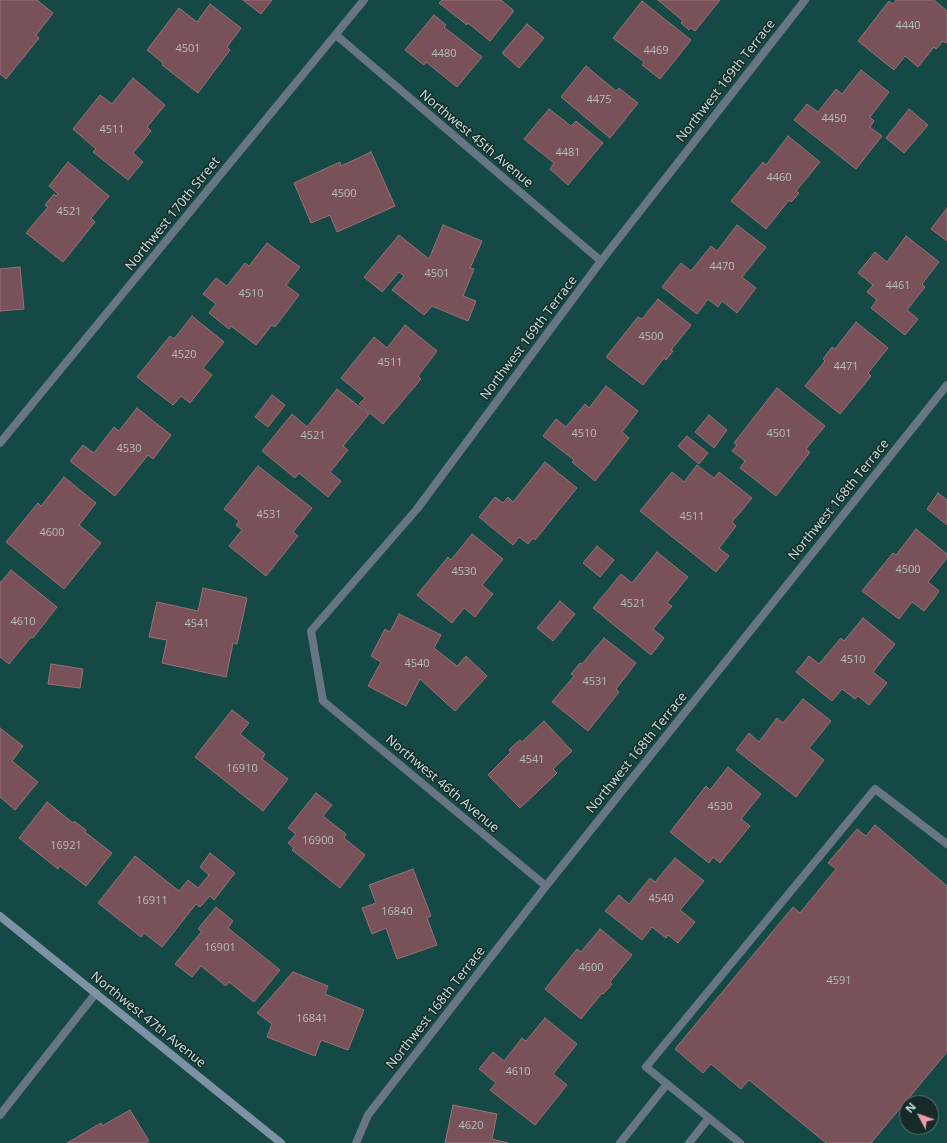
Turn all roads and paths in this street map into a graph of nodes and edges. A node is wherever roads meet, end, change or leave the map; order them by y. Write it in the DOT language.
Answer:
graph roads {
  1 [pos="364,0"];
  2 [pos="805,0"];
  3 [pos="336,35"];
  4 [pos="601,261"];
  5 [pos="947,385"];
  6 [pos="2,437"];
  7 [pos="323,701"];
  8 [pos="947,844"];
  9 [pos="546,886"];
  10 [pos="0,916"];
  11 [pos="96,993"];
  12 [pos="667,1084"];
  13 [pos="0,1115"];
  14 [pos="709,1118"];
  15 [pos="281,1143"];
  16 [pos="356,1143"];
  17 [pos="620,1143"];
  18 [pos="689,1143"];
  19 [pos="740,1143"];
  1 -- 3 [label="street, Northwest 170th Street"];
  2 -- 4 [label="street, Northwest 169th Terrace"];
  3 -- 4 [label="street, Northwest 45th Avenue"];
  3 -- 6 [label="street, Northwest 170th Street"];
  4 -- 7 [label="street, Northwest 169th Terrace"];
  5 -- 9 [label="street, Northwest 168th Terrace"];
  7 -- 9 [label="street, Northwest 46th Avenue"];
  8 -- 12 [label="street"];
  9 -- 16 [label="street, Northwest 168th Terrace"];
  10 -- 11 [label="main road, Northwest 47th Avenue"];
  11 -- 13 [label="street"];
  11 -- 15 [label="main road, Northwest 47th Avenue"];
  12 -- 14 [label="street"];
  12 -- 17 [label="street"];
  14 -- 18 [label="street"];
  14 -- 19 [label="street"];
}
